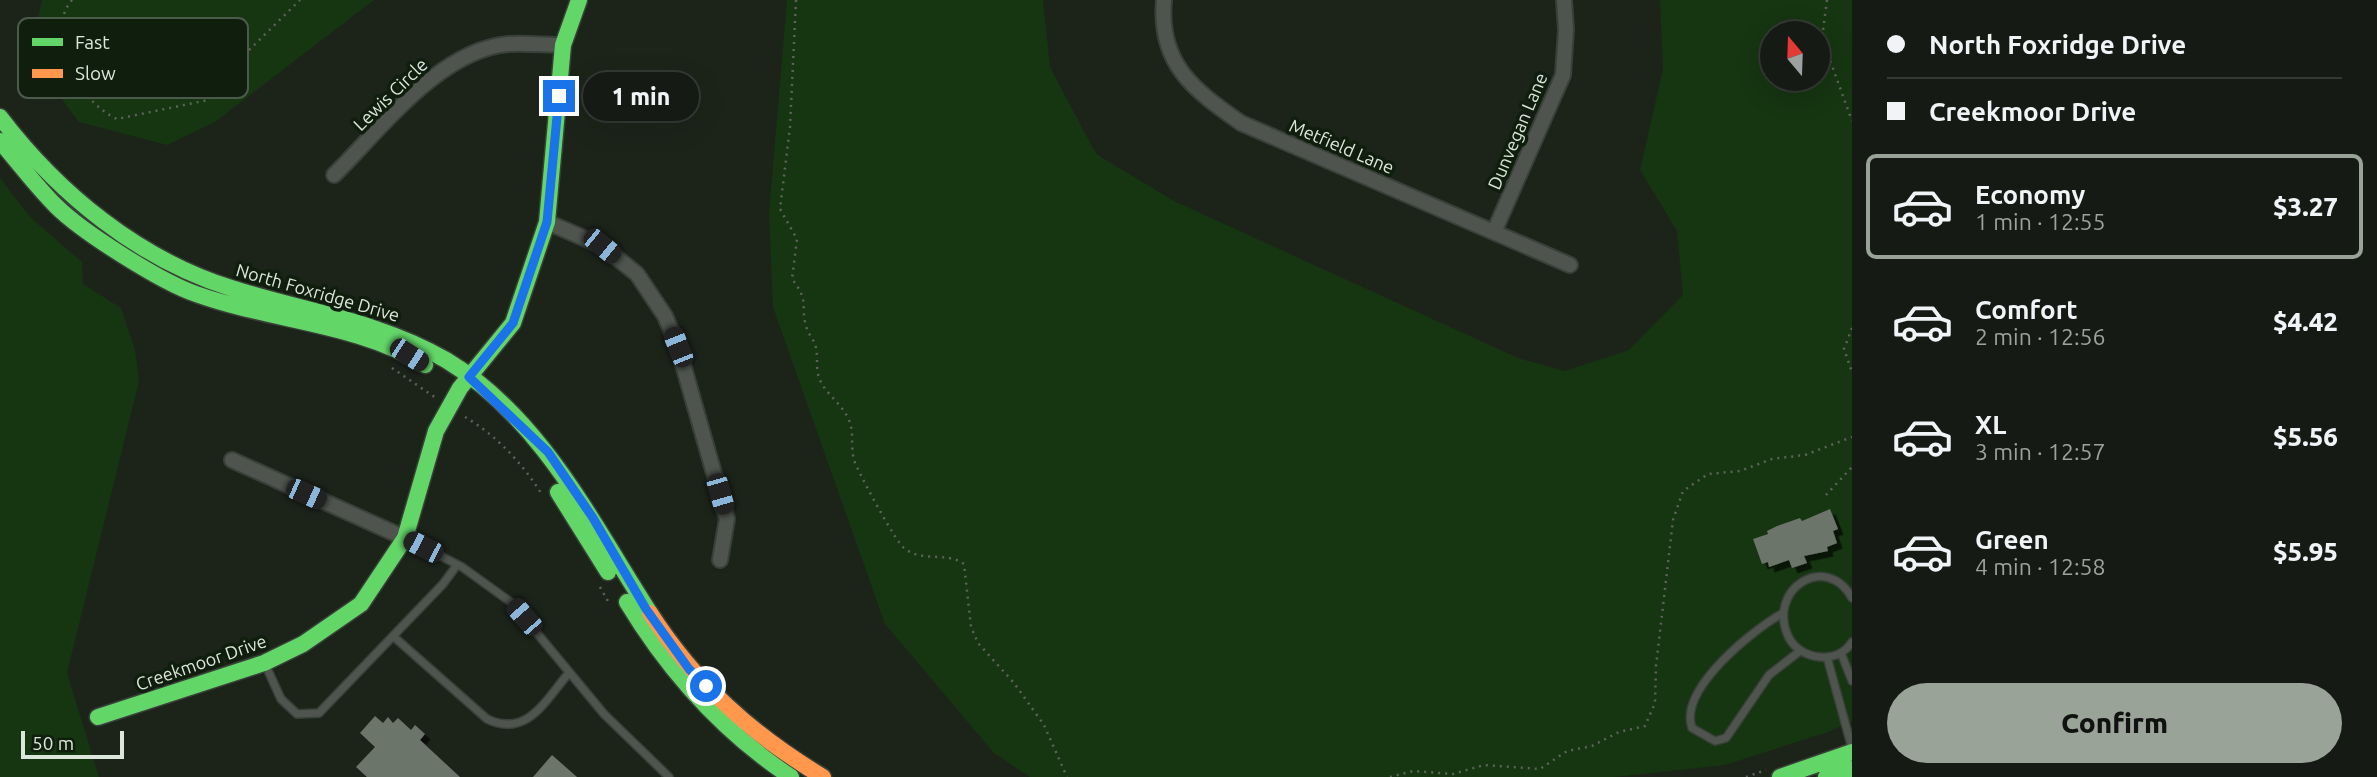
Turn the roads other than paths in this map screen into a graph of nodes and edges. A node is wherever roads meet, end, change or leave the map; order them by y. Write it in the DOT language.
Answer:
graph roads {
  1 [pos="579,0"];
  2 [pos="1164,0"];
  3 [pos="1563,0"];
  4 [pos="564,45"];
  5 [pos="0,117"];
  6 [pos="0,141"];
  7 [pos="334,175"];
  8 [pos="547,222"];
  9 [pos="1494,232"];
  10 [pos="1570,265"];
  11 [pos="464,382"];
  12 [pos="232,460"];
  13 [pos="405,538"];
  14 [pos="720,561"];
  15 [pos="457,565"];
  16 [pos="1852,598"];
  17 [pos="1783,613"];
  18 [pos="393,636"];
  19 [pos="1852,642"];
  20 [pos="1801,651"];
  21 [pos="1841,653"];
  22 [pos="1827,657"];
  23 [pos="264,663"];
  24 [pos="568,674"];
  25 [pos="1852,681"];
  26 [pos="98,717"];
  27 [pos="1852,750"];
  28 [pos="1852,769"];
  29 [pos="669,777"];
  30 [pos="791,777"];
  31 [pos="823,777"];
  32 [pos="1780,777"];
  33 [pos="1826,777"];
  1 -- 4 [label="street, Creekmoor Drive"];
  2 -- 9 [label="street, Metfield Lane"];
  3 -- 9 [label="street, Dunvegan Lane"];
  4 -- 7 [label="street, Lewis Circle"];
  4 -- 8 [label="street, Creekmoor Drive"];
  5 -- 11 [label="street, North Foxridge Drive"];
  6 -- 11 [label="street, North Foxridge Drive"];
  8 -- 11 [label="street, Creekmoor Drive"];
  8 -- 14 [label="street"];
  9 -- 10 [label="street, Metfield Lane"];
  11 -- 13 [label="street, Creekmoor Drive"];
  11 -- 30 [label="street, North Foxridge Drive"];
  11 -- 31 [label="street, North Foxridge Drive"];
  12 -- 13 [label="street"];
  13 -- 15 [label="lane"];
  13 -- 23 [label="street, Creekmoor Drive"];
  15 -- 18 [label="lane"];
  15 -- 24 [label="lane"];
  16 -- 17 [label="lane"];
  17 -- 20 [label="lane"];
  17 -- 20 [label="lane"];
  18 -- 23 [label="lane"];
  18 -- 24 [label="lane"];
  19 -- 21 [label="lane"];
  20 -- 22 [label="lane"];
  21 -- 22 [label="lane"];
  21 -- 25 [label="lane"];
  22 -- 27 [label="lane"];
  23 -- 26 [label="street, Creekmoor Drive"];
  24 -- 29 [label="lane"];
  27 -- 32 [label="street"];
  28 -- 33 [label="street"];
}
